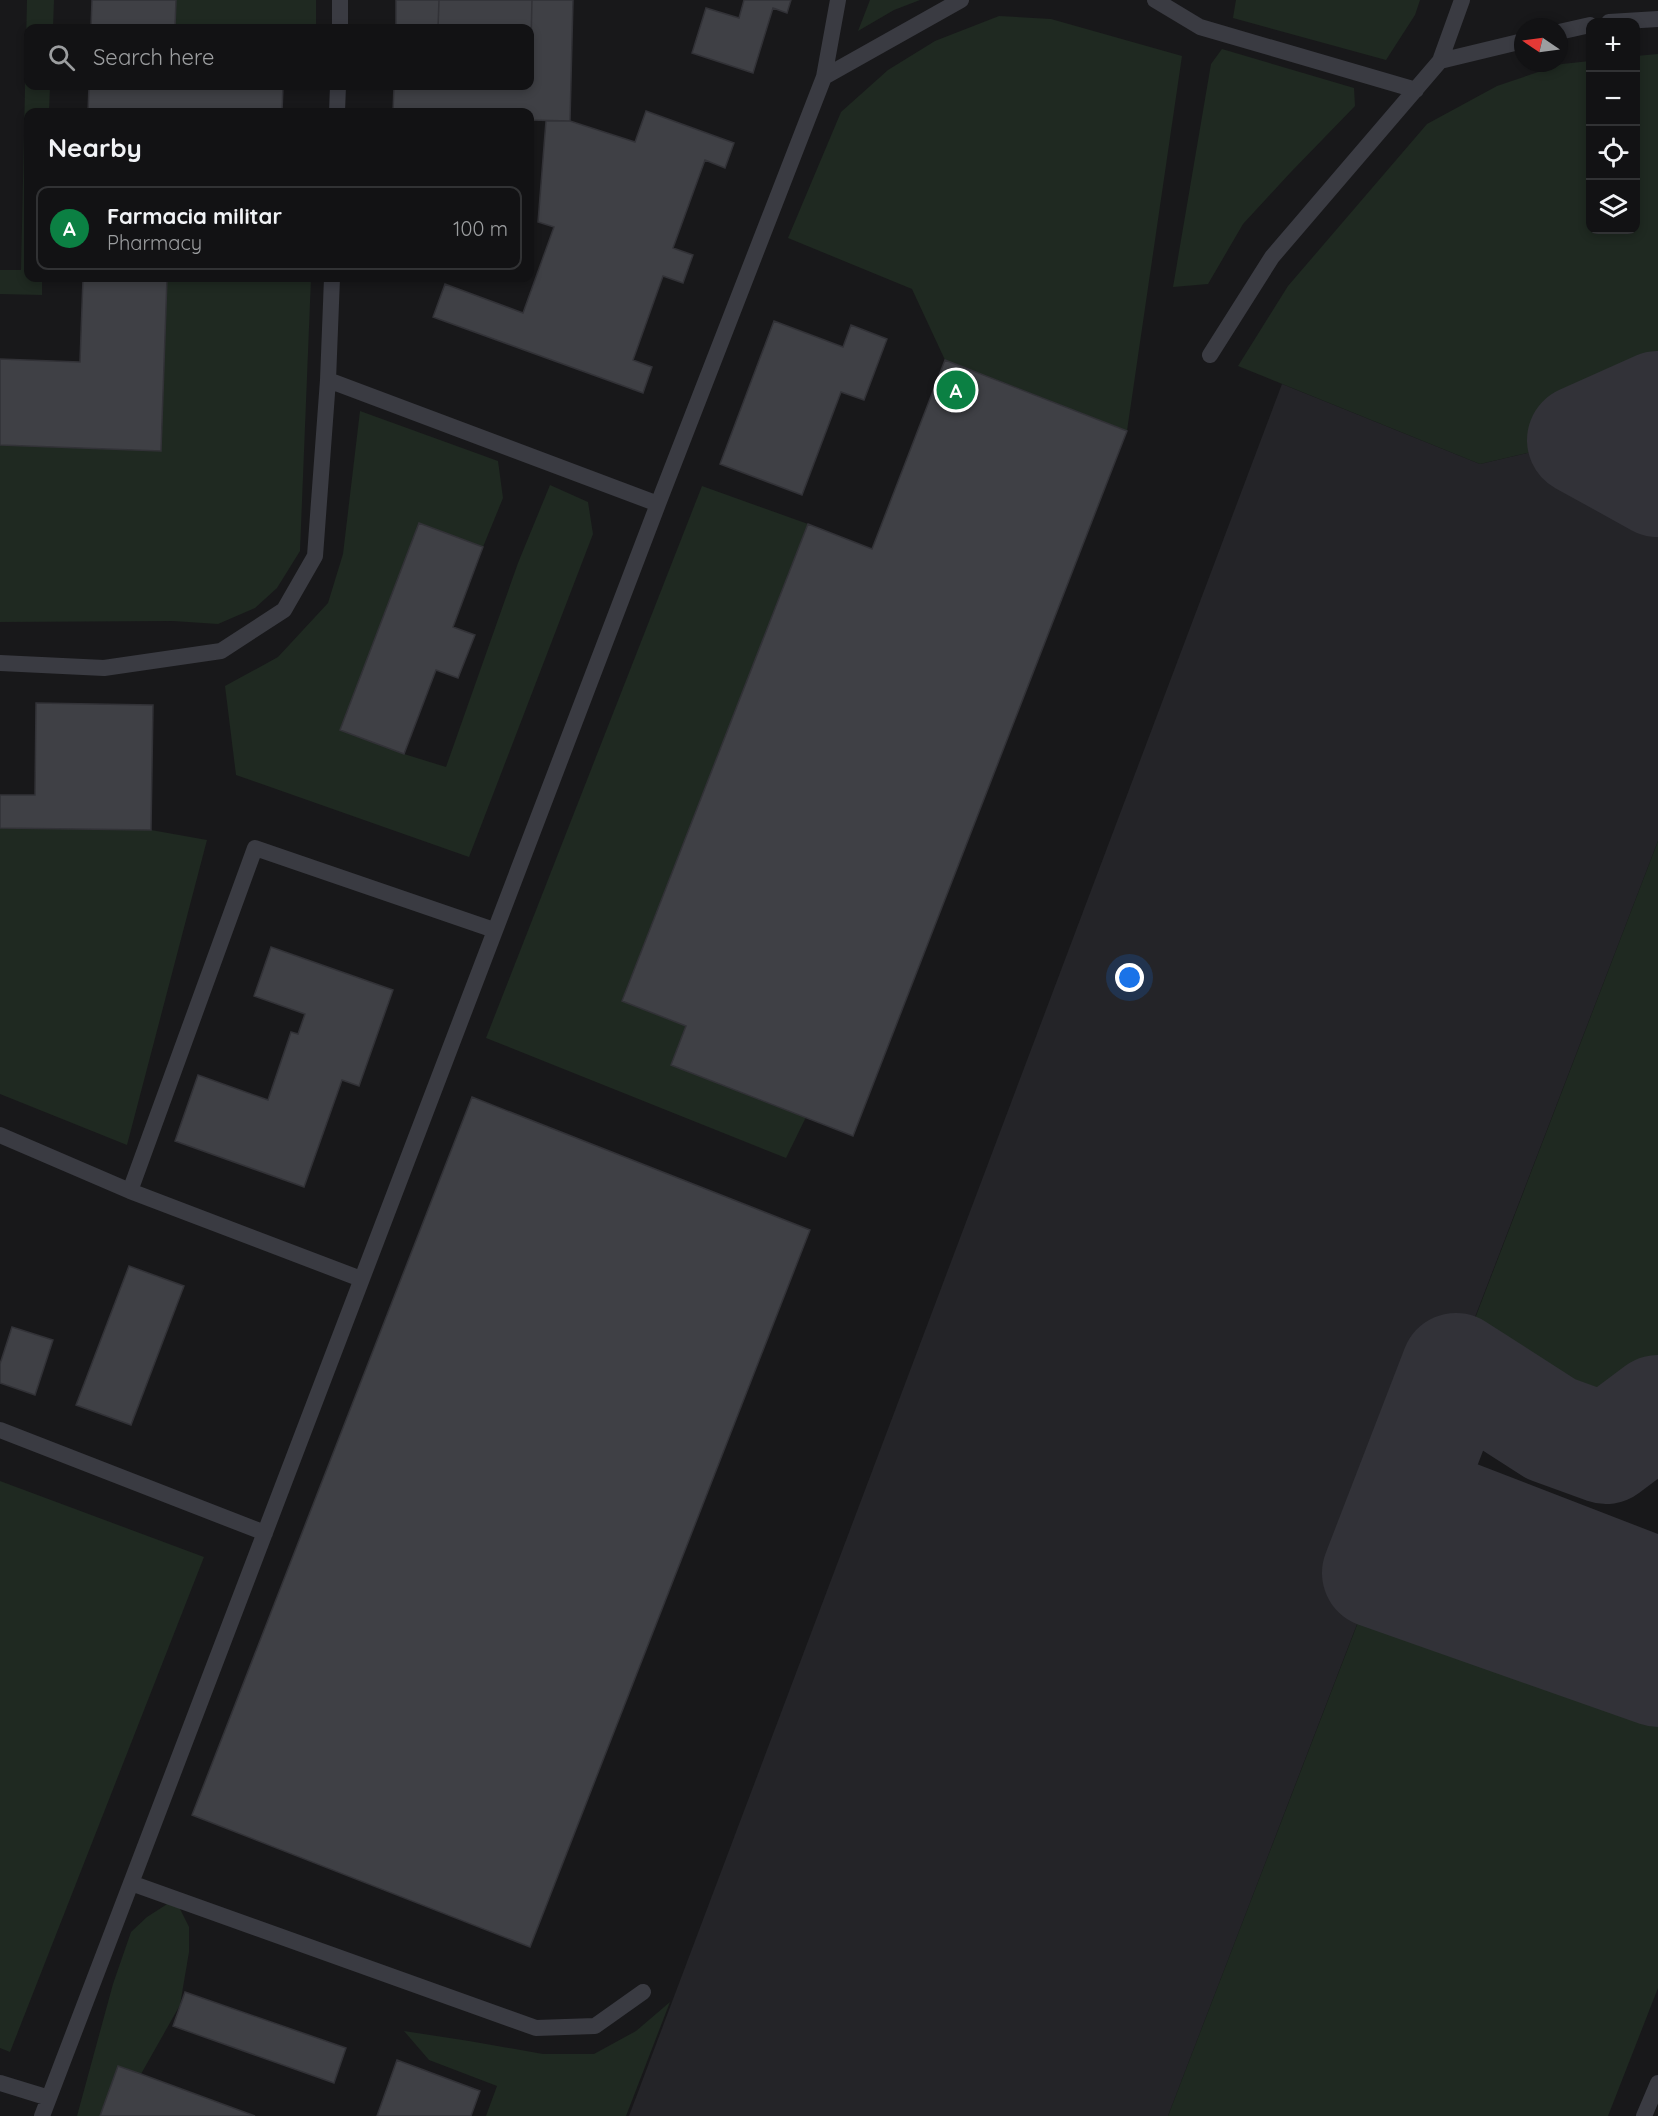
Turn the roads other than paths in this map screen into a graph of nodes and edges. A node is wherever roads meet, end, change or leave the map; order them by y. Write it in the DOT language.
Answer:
graph roads {
  1 [pos="340,0"];
  2 [pos="838,0"];
  3 [pos="961,0"];
  4 [pos="1155,0"];
  5 [pos="1462,0"];
  6 [pos="1658,19"];
  7 [pos="1640,20"];
  8 [pos="340,24"];
  9 [pos="1586,26"];
  10 [pos="1568,30"];
  11 [pos="1514,43"];
  12 [pos="1440,61"];
  13 [pos="824,77"];
  14 [pos="338,90"];
  15 [pos="1416,90"];
  16 [pos="337,108"];
  17 [pos="332,282"];
  18 [pos="1210,355"];
  19 [pos="328,380"];
  20 [pos="658,504"];
  21 [pos="0,663"];
  22 [pos="494,930"];
  23 [pos="0,1134"];
  24 [pos="130,1191"];
  25 [pos="361,1279"];
  26 [pos="0,1430"];
  27 [pos="265,1533"];
  28 [pos="130,1883"];
  29 [pos="643,1992"];
  30 [pos="0,2083"];
  31 [pos="1658,2083"];
  32 [pos="49,2098"];
  33 [pos="42,2116"];
  34 [pos="1644,2116"];
  1 -- 8 [label="lane"];
  2 -- 13 [label="lane"];
  3 -- 13 [label="lane"];
  4 -- 15 [label="lane"];
  5 -- 12 [label="lane"];
  6 -- 7 [label="lane"];
  9 -- 10 [label="lane"];
  11 -- 12 [label="lane"];
  12 -- 15 [label="lane"];
  13 -- 20 [label="lane"];
  14 -- 16 [label="lane"];
  15 -- 18 [label="lane"];
  17 -- 19 [label="lane"];
  19 -- 20 [label="lane"];
  19 -- 21 [label="lane"];
  20 -- 22 [label="lane"];
  22 -- 24 [label="lane"];
  22 -- 25 [label="lane"];
  23 -- 24 [label="lane"];
  24 -- 25 [label="lane"];
  25 -- 27 [label="lane"];
  26 -- 27 [label="lane"];
  27 -- 28 [label="lane"];
  28 -- 29 [label="lane"];
  28 -- 32 [label="lane"];
  30 -- 32 [label="lane"];
  31 -- 34 [label="lane"];
  32 -- 33 [label="lane"];
}
